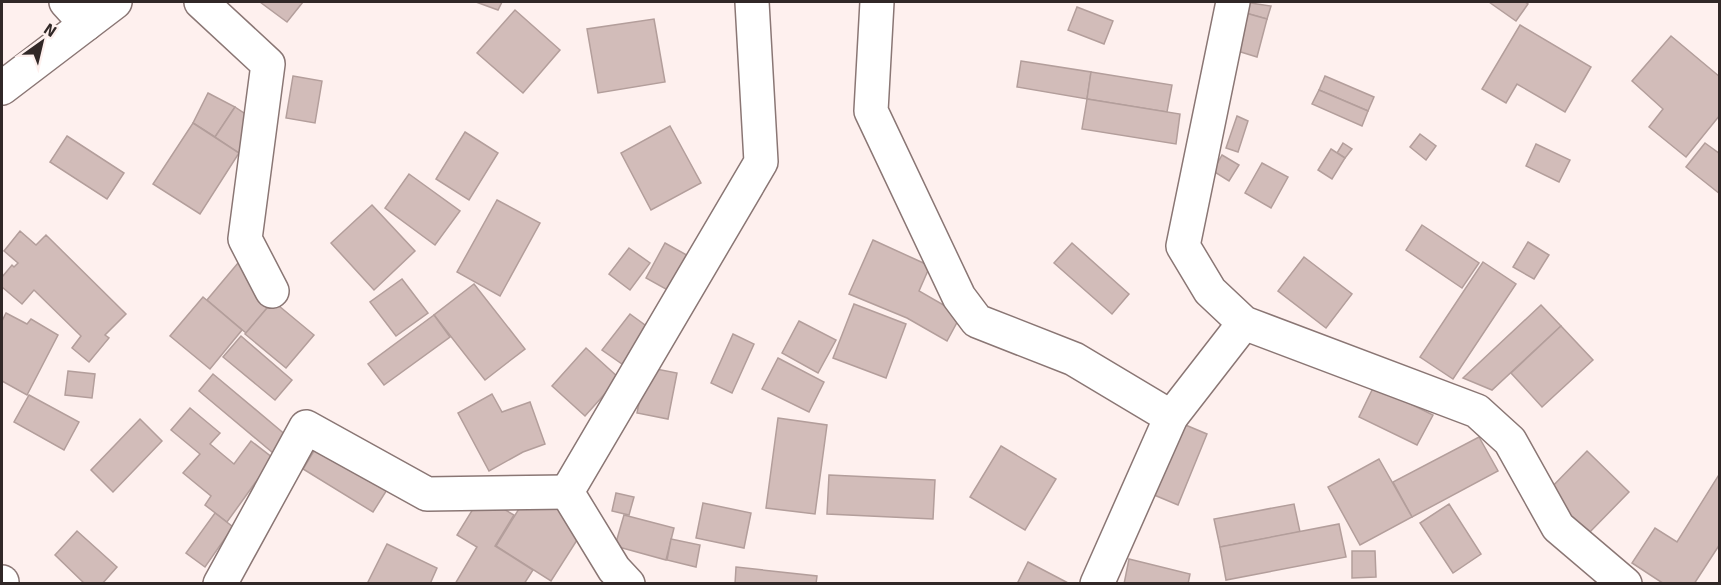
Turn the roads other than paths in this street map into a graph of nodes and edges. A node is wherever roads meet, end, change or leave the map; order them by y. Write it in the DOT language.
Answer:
graph roads {
  1 [pos="115,2"];
  2 [pos="201,2"];
  3 [pos="752,2"];
  4 [pos="877,2"];
  5 [pos="1233,2"];
  6 [pos="76,13"];
  7 [pos="2,88"];
  8 [pos="272,291"];
  9 [pos="1244,323"];
  10 [pos="1171,417"];
  11 [pos="567,492"];
  12 [pos="616,579"];
  13 [pos="220,584"];
  14 [pos="1097,584"];
  15 [pos="1625,584"];
  1 -- 6 [label="street"];
  2 -- 8 [label="street"];
  3 -- 11 [label="street"];
  4 -- 10 [label="street"];
  5 -- 9 [label="street"];
  6 -- 7 [label="street"];
  9 -- 10 [label="street"];
  9 -- 15 [label="street"];
  10 -- 14 [label="street"];
  11 -- 12 [label="street"];
  11 -- 13 [label="street"];
}
